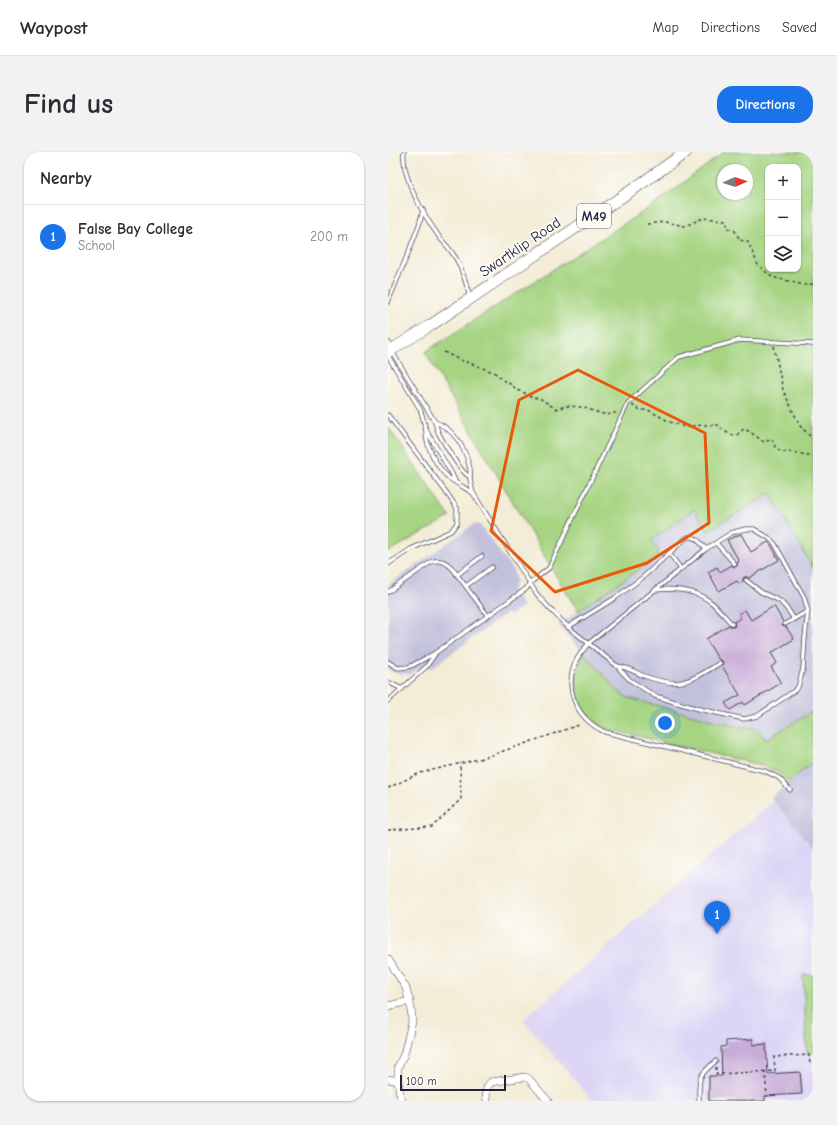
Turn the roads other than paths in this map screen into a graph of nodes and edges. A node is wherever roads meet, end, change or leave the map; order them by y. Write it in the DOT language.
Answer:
graph roads {
  1 [pos="404,152"];
  2 [pos="686,152"];
  3 [pos="422,210"];
  4 [pos="470,298"];
  5 [pos="388,302"];
  6 [pos="813,344"];
  7 [pos="389,350"];
  8 [pos="388,416"];
  9 [pos="436,422"];
  10 [pos="426,430"];
  11 [pos="470,477"];
  12 [pos="455,481"];
  13 [pos="473,493"];
  14 [pos="716,543"];
  15 [pos="706,549"];
  16 [pos="669,553"];
  17 [pos="482,556"];
  18 [pos="388,564"];
  19 [pos="735,564"];
  20 [pos="492,567"];
  21 [pos="681,569"];
  22 [pos="458,575"];
  23 [pos="746,580"];
  24 [pos="530,583"];
  25 [pos="466,586"];
  26 [pos="654,590"];
  27 [pos="388,592"];
  28 [pos="808,611"];
  29 [pos="488,616"];
  30 [pos="794,619"];
  31 [pos="732,624"];
  32 [pos="785,624"];
  33 [pos="568,626"];
  34 [pos="588,643"];
  35 [pos="435,653"];
  36 [pos="388,662"];
  37 [pos="720,663"];
  38 [pos="618,666"];
  39 [pos="388,682"];
  40 [pos="402,689"];
  41 [pos="388,700"];
  42 [pos="790,790"];
  43 [pos="388,959"];
  44 [pos="410,1001"];
  45 [pos="388,1006"];
  46 [pos="716,1061"];
  47 [pos="388,1079"];
  48 [pos="398,1081"];
  49 [pos="401,1101"];
  50 [pos="487,1101"];
  51 [pos="546,1101"];
  52 [pos="700,1101"];
  1 -- 3 [label="lane"];
  2 -- 4 [label="main road, Swartklip Road / M49"];
  3 -- 4 [label="lane"];
  3 -- 5 [label="lane"];
  4 -- 7 [label="main road, Swartklip Road / M49"];
  6 -- 24 [label="lane"];
  7 -- 9 [label="lane"];
  7 -- 10 [label="lane"];
  8 -- 18 [label="lane"];
  9 -- 11 [label="lane"];
  9 -- 11 [label="lane"];
  10 -- 12 [label="lane"];
  10 -- 12 [label="lane"];
  11 -- 13 [label="lane"];
  12 -- 13 [label="lane"];
  13 -- 24 [label="lane"];
  14 -- 15 [label="lane"];
  14 -- 19 [label="lane"];
  14 -- 28 [label="lane"];
  15 -- 16 [label="lane"];
  15 -- 21 [label="lane"];
  16 -- 21 [label="lane"];
  16 -- 33 [label="lane"];
  17 -- 22 [label="lane"];
  20 -- 25 [label="lane"];
  21 -- 26 [label="lane"];
  22 -- 25 [label="lane"];
  22 -- 27 [label="lane"];
  23 -- 30 [label="lane"];
  24 -- 29 [label="lane"];
  24 -- 33 [label="lane"];
  25 -- 29 [label="lane"];
  26 -- 31 [label="lane"];
  26 -- 34 [label="lane"];
  28 -- 30 [label="lane"];
  28 -- 38 [label="lane"];
  29 -- 35 [label="lane"];
  30 -- 32 [label="lane"];
  33 -- 34 [label="lane"];
  34 -- 38 [label="lane"];
  34 -- 42 [label="lane"];
  35 -- 36 [label="lane"];
  35 -- 40 [label="lane"];
  37 -- 38 [label="lane"];
  39 -- 40 [label="lane"];
  40 -- 41 [label="lane"];
  43 -- 44 [label="street"];
  44 -- 45 [label="street"];
  44 -- 48 [label="street"];
  46 -- 52 [label="lane"];
  47 -- 48 [label="street"];
  48 -- 49 [label="street"];
  50 -- 51 [label="street"];
}
